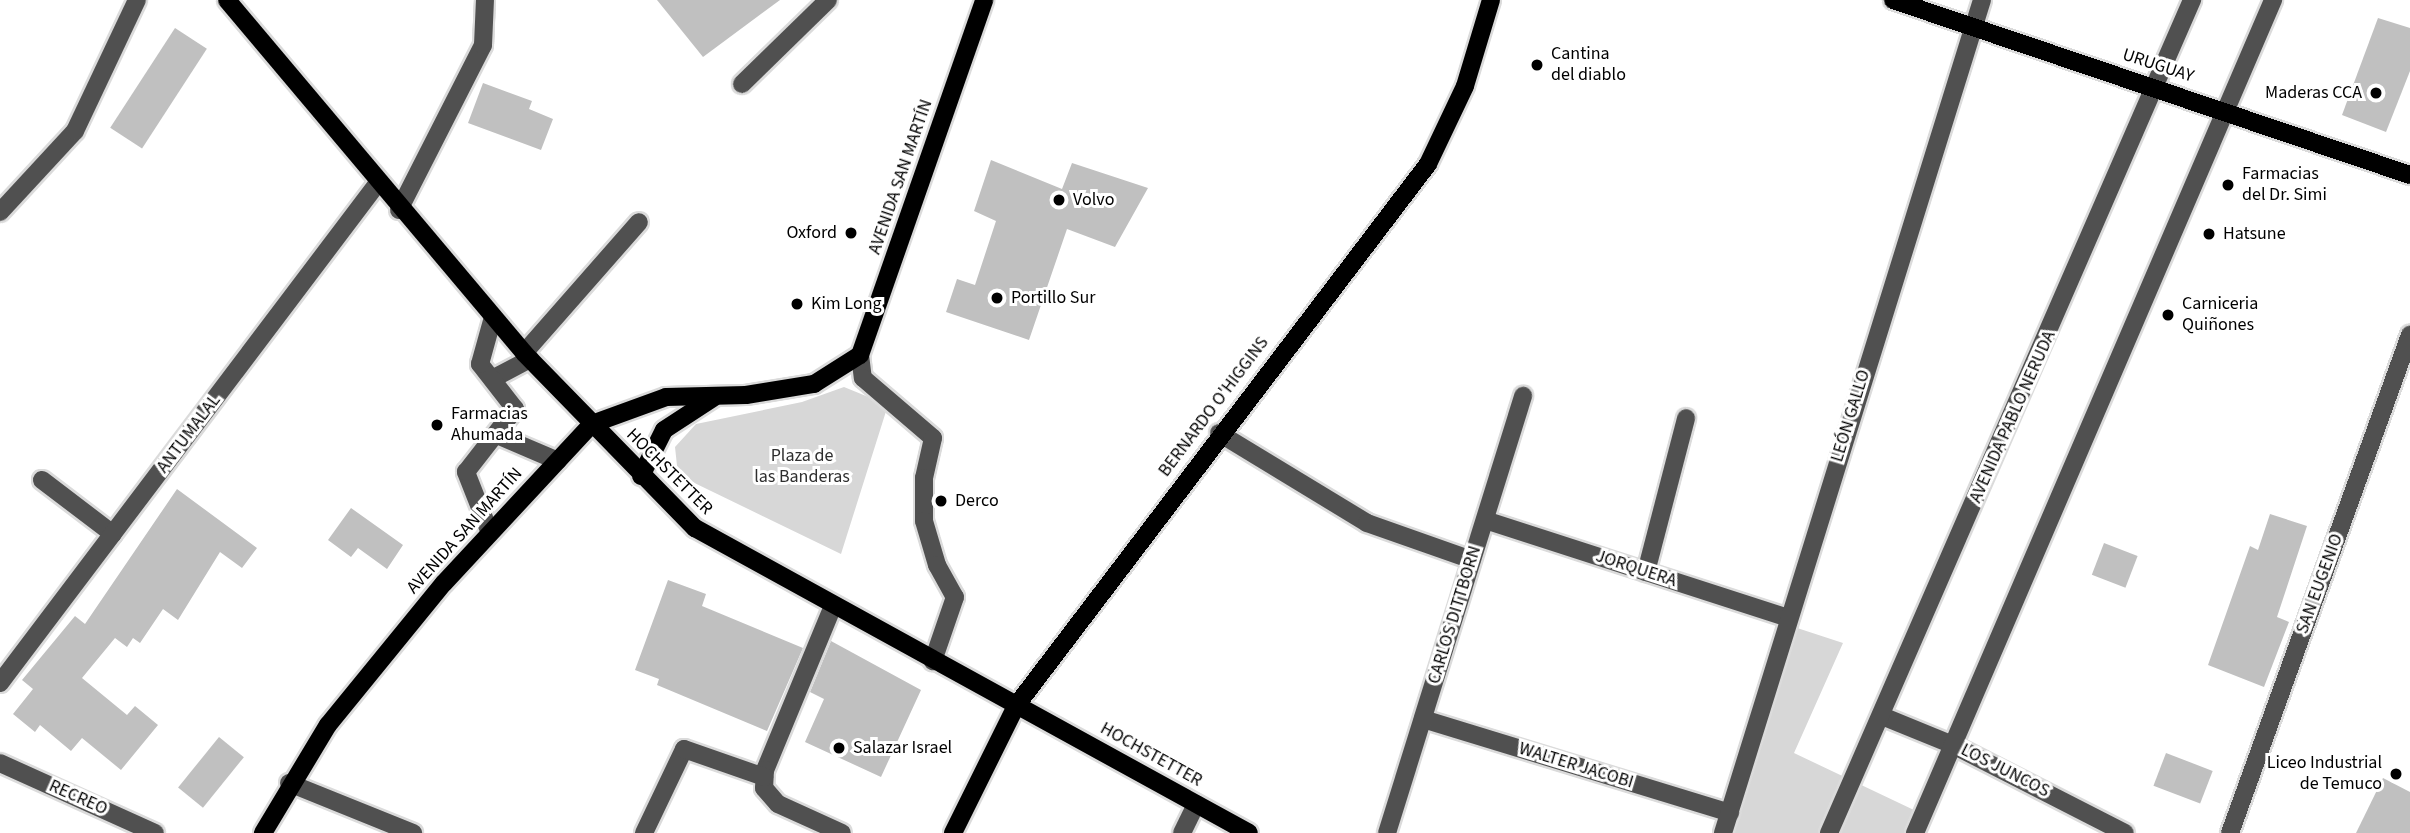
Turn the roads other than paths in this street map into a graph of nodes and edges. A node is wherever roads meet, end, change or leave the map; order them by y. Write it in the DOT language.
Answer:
graph roads {
  1 [pos="137,0"];
  2 [pos="227,0"];
  3 [pos="485,0"];
  4 [pos="828,0"];
  5 [pos="984,0"];
  6 [pos="1491,0"];
  7 [pos="1893,0"];
  8 [pos="1982,0"];
  9 [pos="2192,0"];
  10 [pos="2273,0"];
  11 [pos="1974,26"];
  12 [pos="742,84"];
  13 [pos="2156,89"];
  14 [pos="2224,108"];
  15 [pos="2410,175"];
  16 [pos="377,184"];
  17 [pos="399,210"];
  18 [pos="0,212"];
  19 [pos="639,222"];
  20 [pos="493,317"];
  21 [pos="2410,335"];
  22 [pos="860,355"];
  23 [pos="527,356"];
  24 [pos="494,378"];
  25 [pos="719,396"];
  26 [pos="1523,396"];
  27 [pos="1686,418"];
  28 [pos="592,424"];
  29 [pos="1219,433"];
  30 [pos="497,435"];
  31 [pos="558,461"];
  32 [pos="641,476"];
  33 [pos="42,480"];
  34 [pos="1485,520"];
  35 [pos="491,533"];
  36 [pos="113,534"];
  37 [pos="1472,559"];
  38 [pos="1646,572"];
  39 [pos="833,606"];
  40 [pos="1788,618"];
  41 [pos="933,661"];
  42 [pos="0,683"];
  43 [pos="1016,706"];
  44 [pos="1882,716"];
  45 [pos="1423,719"];
  46 [pos="1953,744"];
  47 [pos="0,763"];
  48 [pos="764,777"];
  49 [pos="289,783"];
  50 [pos="1196,804"];
  51 [pos="1730,813"];
  52 [pos="1245,832"];
  53 [pos="155,833"];
  54 [pos="263,833"];
  55 [pos="412,833"];
  56 [pos="644,833"];
  57 [pos="842,833"];
  58 [pos="953,833"];
  59 [pos="1182,833"];
  60 [pos="1387,833"];
  61 [pos="1723,833"];
  62 [pos="1829,833"];
  63 [pos="1915,833"];
  64 [pos="2125,833"];
  65 [pos="2230,833"];
  1 -- 18 [label="street"];
  2 -- 16 [label="main road, HOCHSTETTER"];
  3 -- 17 [label="street"];
  4 -- 12 [label="street"];
  5 -- 22 [label="main road, AVENIDA SAN MARTÍN"];
  6 -- 29 [label="main road, BERNARDO O'HIGGINS"];
  7 -- 11 [label="main road, URUGUAY"];
  8 -- 11 [label="street, LEÓN GALLO"];
  9 -- 13 [label="street, AVENIDA PABLO NERUDA"];
  10 -- 14 [label="street"];
  11 -- 13 [label="main road, URUGUAY"];
  11 -- 40 [label="street, LEÓN GALLO"];
  13 -- 14 [label="main road, URUGUAY"];
  13 -- 44 [label="street, AVENIDA PABLO NERUDA"];
  14 -- 15 [label="main road, URUGUAY"];
  14 -- 46 [label="street"];
  16 -- 17 [label="main road, HOCHSTETTER"];
  16 -- 36 [label="street, ANTUMALAL"];
  17 -- 20 [label="main road, HOCHSTETTER"];
  19 -- 23 [label="street"];
  20 -- 23 [label="main road, HOCHSTETTER"];
  20 -- 24 [label="street"];
  21 -- 65 [label="street, SAN EUGENIO"];
  22 -- 25 [label="main road, AVENIDA SAN MARTÍN"];
  22 -- 41 [label="street"];
  23 -- 24 [label="street"];
  23 -- 28 [label="main road, HOCHSTETTER"];
  24 -- 30 [label="street"];
  25 -- 28 [label="main road, AVENIDA SAN MARTÍN"];
  25 -- 32 [label="main road"];
  26 -- 34 [label="street, CARLOS DITTBORN"];
  27 -- 38 [label="street"];
  28 -- 31 [label="main road, AVENIDA SAN MARTÍN"];
  28 -- 32 [label="main road, HOCHSTETTER"];
  29 -- 37 [label="street"];
  29 -- 43 [label="main road, BERNARDO O'HIGGINS"];
  30 -- 31 [label="street"];
  30 -- 35 [label="street"];
  31 -- 35 [label="main road, AVENIDA SAN MARTÍN"];
  32 -- 39 [label="main road, HOCHSTETTER"];
  33 -- 36 [label="street"];
  34 -- 37 [label="street, CARLOS DITTBORN"];
  34 -- 38 [label="street, JORQUERA"];
  35 -- 49 [label="main road, AVENIDA SAN MARTÍN"];
  36 -- 42 [label="street, ANTUMALAL"];
  37 -- 45 [label="street, CARLOS DITTBORN"];
  38 -- 40 [label="street, JORQUERA"];
  39 -- 41 [label="main road, HOCHSTETTER"];
  39 -- 48 [label="street"];
  40 -- 51 [label="street, LEÓN GALLO"];
  41 -- 43 [label="main road, HOCHSTETTER"];
  43 -- 50 [label="main road, HOCHSTETTER"];
  43 -- 58 [label="main road, BERNARDO O'HIGGINS"];
  44 -- 46 [label="street, LOS JUNCOS"];
  44 -- 62 [label="street, AVENIDA PABLO NERUDA"];
  45 -- 51 [label="street, WALTER JACOBI"];
  45 -- 60 [label="street, CARLOS DITTBORN"];
  46 -- 63 [label="street"];
  46 -- 64 [label="street, LOS JUNCOS"];
  47 -- 53 [label="street, RECREO"];
  48 -- 56 [label="street"];
  48 -- 57 [label="street"];
  49 -- 54 [label="main road, AVENIDA SAN MARTÍN"];
  49 -- 55 [label="street"];
  50 -- 52 [label="main road, HOCHSTETTER"];
  50 -- 59 [label="street"];
  51 -- 61 [label="street, LEÓN GALLO"];
}
